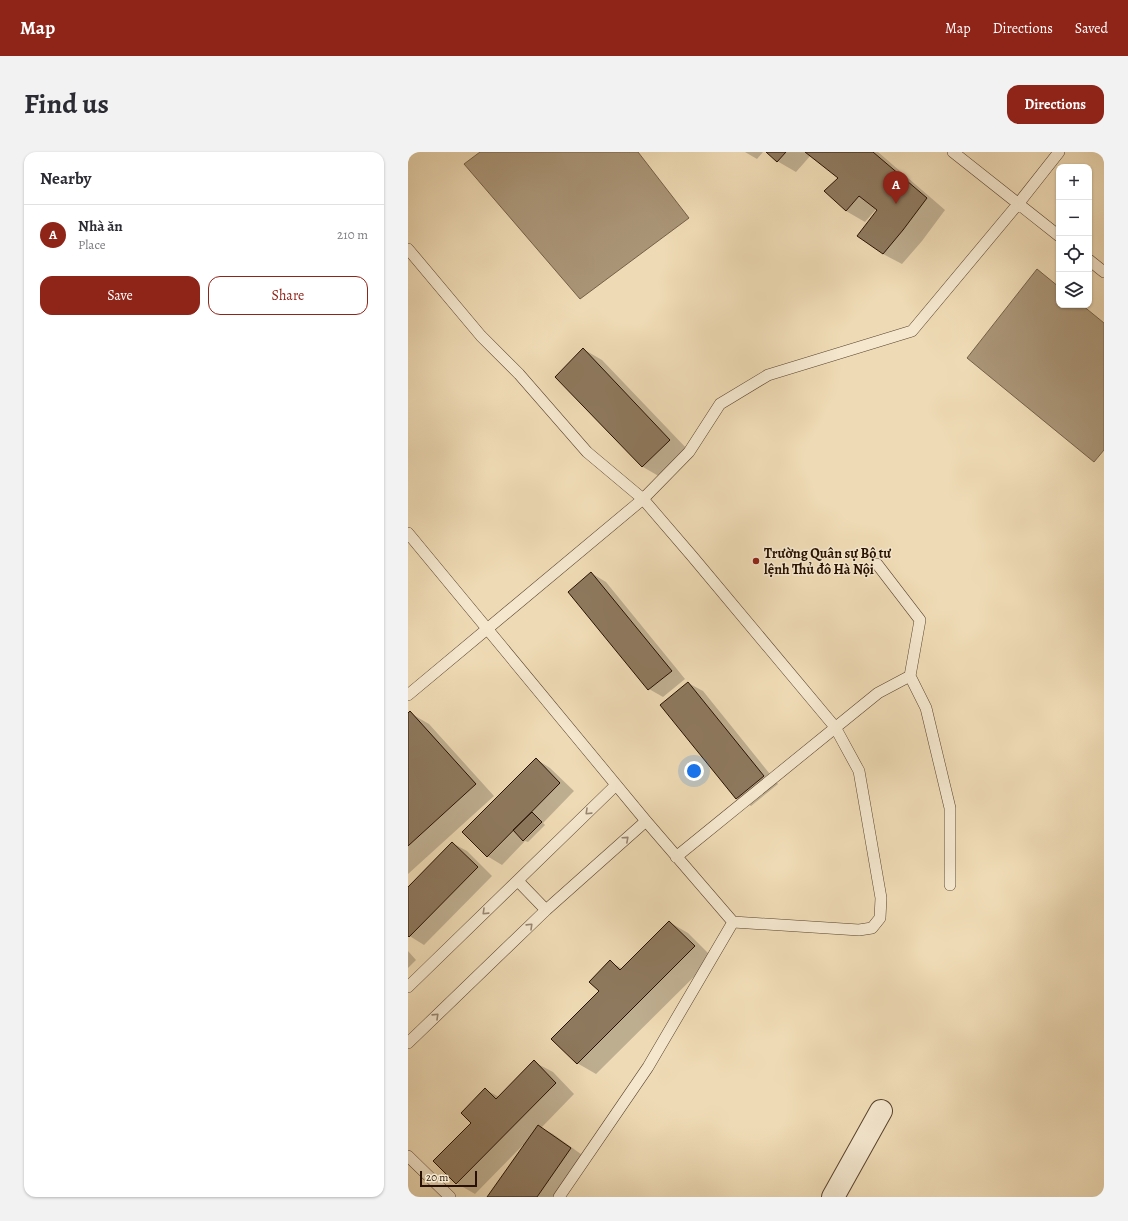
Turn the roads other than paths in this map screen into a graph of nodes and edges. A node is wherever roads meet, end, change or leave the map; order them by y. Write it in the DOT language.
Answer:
graph roads {
  1 [pos="952,152"];
  2 [pos="1059,152"];
  3 [pos="1018,204"];
  4 [pos="1056,234"];
  5 [pos="408,249"];
  6 [pos="1092,262"];
  7 [pos="1104,272"];
  8 [pos="643,499"];
  9 [pos="408,533"];
  10 [pos="877,564"];
  11 [pos="488,628"];
  12 [pos="910,676"];
  13 [pos="408,695"];
  14 [pos="835,727"];
  15 [pos="616,785"];
  16 [pos="646,821"];
  17 [pos="676,857"];
  18 [pos="518,881"];
  19 [pos="950,885"];
  20 [pos="546,910"];
  21 [pos="733,922"];
  22 [pos="408,986"];
  23 [pos="408,1043"];
  24 [pos="881,1111"];
  25 [pos="408,1156"];
  26 [pos="450,1197"];
  27 [pos="559,1197"];
  28 [pos="833,1197"];
  1 -- 3 [label="lane"];
  2 -- 3 [label="lane"];
  3 -- 4 [label="lane"];
  3 -- 8 [label="lane"];
  5 -- 8 [label="lane"];
  6 -- 7 [label="lane"];
  8 -- 11 [label="lane"];
  8 -- 14 [label="lane"];
  9 -- 11 [label="lane"];
  10 -- 12 [label="lane"];
  11 -- 13 [label="lane"];
  11 -- 15 [label="lane"];
  12 -- 14 [label="lane"];
  12 -- 19 [label="lane"];
  14 -- 17 [label="lane"];
  14 -- 21 [label="lane"];
  15 -- 16 [label="lane"];
  15 -- 18 [label="lane, one-way"];
  16 -- 17 [label="lane"];
  20 -- 16 [label="lane, one-way"];
  17 -- 21 [label="lane"];
  18 -- 20 [label="lane"];
  18 -- 22 [label="lane, one-way"];
  23 -- 20 [label="lane, one-way"];
  21 -- 27 [label="lane"];
  24 -- 28 [label="street"];
  25 -- 26 [label="lane"];
}
